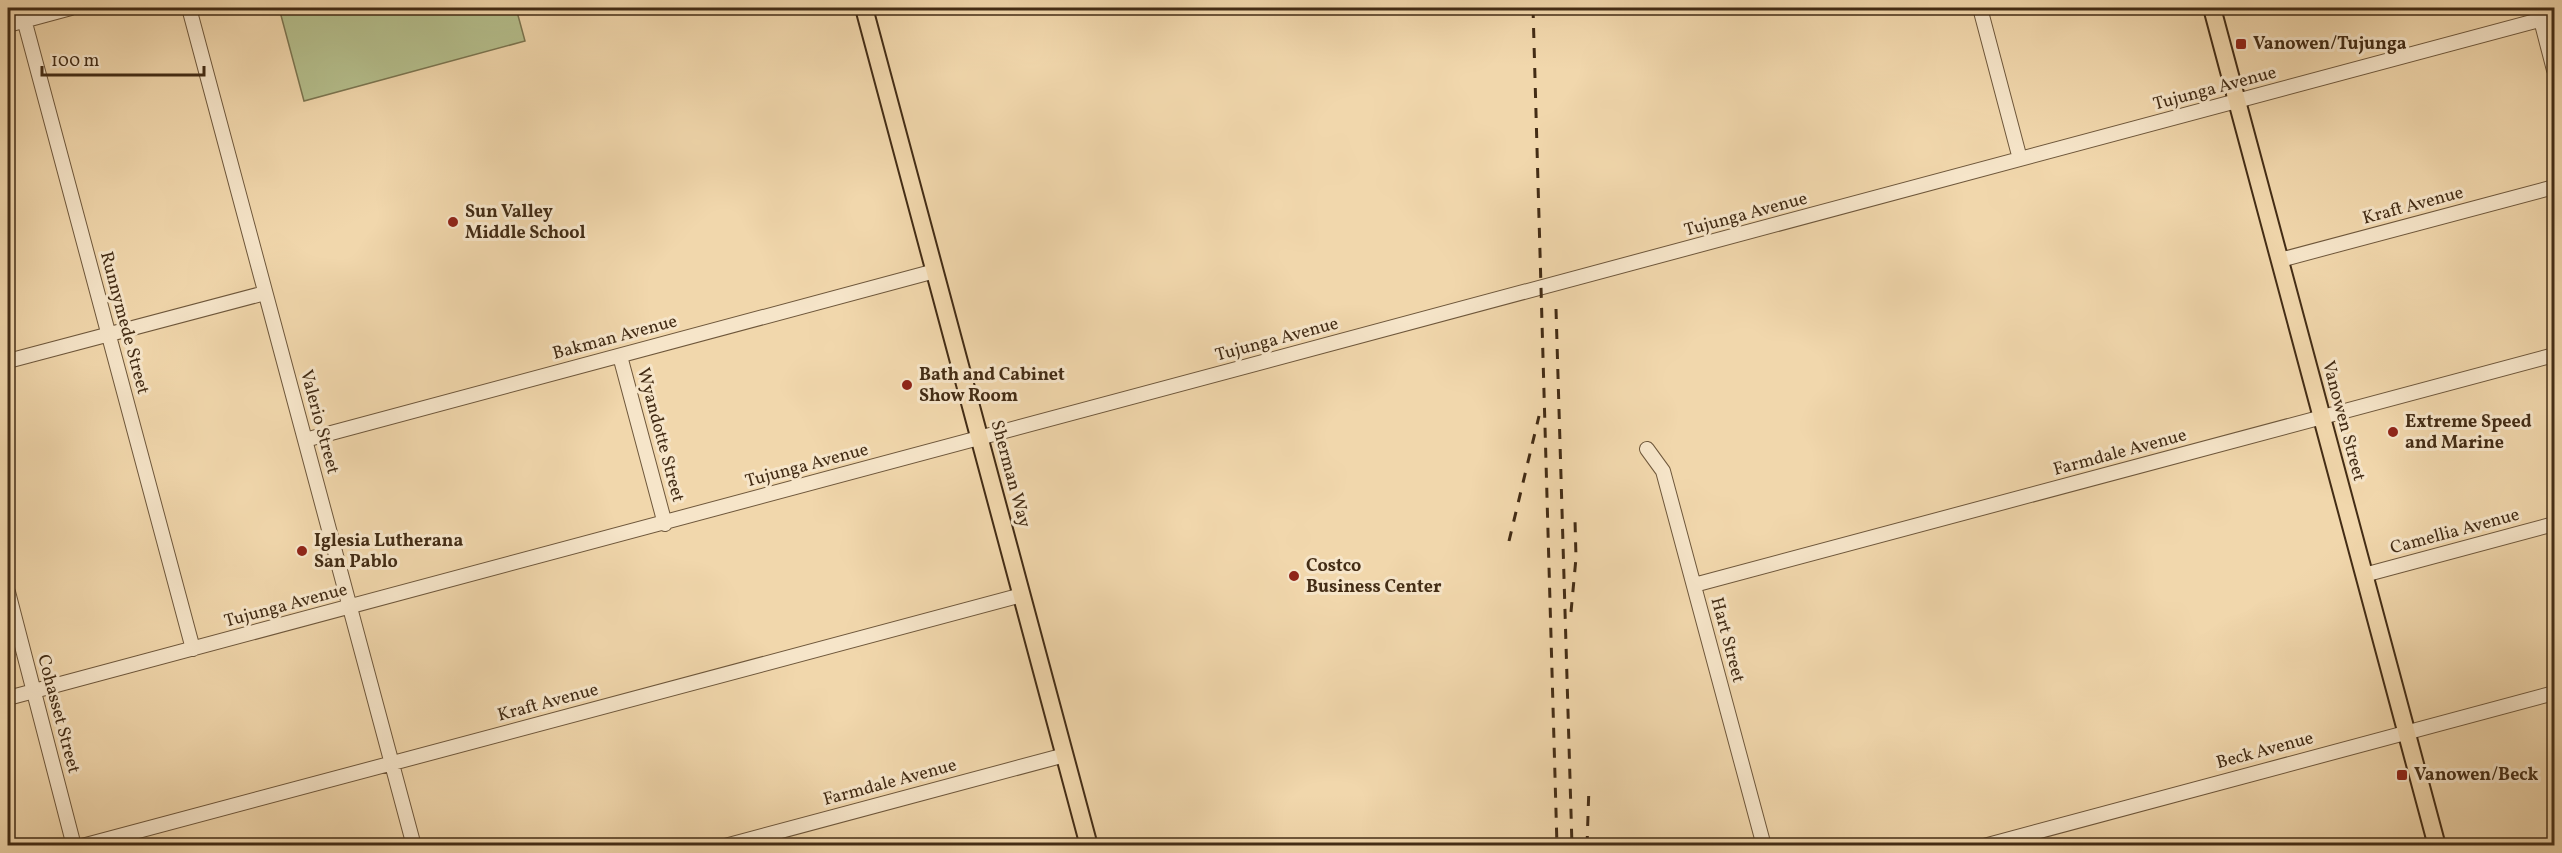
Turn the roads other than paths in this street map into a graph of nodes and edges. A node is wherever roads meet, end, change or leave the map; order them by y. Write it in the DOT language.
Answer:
graph roads {
  1 [pos="71,8"];
  2 [pos="189,8"];
  3 [pos="864,8"];
  4 [pos="1980,8"];
  5 [pos="2212,8"];
  6 [pos="23,14"];
  7 [pos="2548,18"];
  8 [pos="8,25"];
  9 [pos="2554,70"];
  10 [pos="2237,101"];
  11 [pos="2020,159"];
  12 [pos="2554,187"];
  13 [pos="2280,260"];
  14 [pos="935,271"];
  15 [pos="266,293"];
  16 [pos="108,333"];
  17 [pos="2554,355"];
  18 [pos="620,356"];
  19 [pos="8,360"];
  20 [pos="2322,417"];
  21 [pos="980,437"];
  22 [pos="305,440"];
  23 [pos="1647,449"];
  24 [pos="665,524"];
  25 [pos="2554,524"];
  26 [pos="2364,575"];
  27 [pos="1694,585"];
  28 [pos="8,592"];
  29 [pos="1022,595"];
  30 [pos="349,608"];
  31 [pos="193,648"];
  32 [pos="33,691"];
  33 [pos="2554,693"];
  34 [pos="8,698"];
  35 [pos="2407,732"];
  36 [pos="1065,754"];
  37 [pos="392,763"];
  38 [pos="74,846"];
  39 [pos="82,846"];
  40 [pos="414,846"];
  41 [pos="725,846"];
  42 [pos="1089,846"];
  43 [pos="1764,846"];
  44 [pos="1984,846"];
  45 [pos="2437,846"];
  1 -- 6 [label="street"];
  2 -- 15 [label="street, Valerio Street"];
  3 -- 14 [label="main road, Sherman Way"];
  4 -- 11 [label="street"];
  5 -- 10 [label="main road, Vanowen Street"];
  6 -- 8 [label="street"];
  6 -- 16 [label="street, Runnymede Street"];
  7 -- 9 [label="street"];
  7 -- 10 [label="street, Tujunga Avenue"];
  10 -- 11 [label="street, Tujunga Avenue"];
  10 -- 13 [label="main road, Vanowen Street"];
  11 -- 21 [label="street, Tujunga Avenue"];
  12 -- 13 [label="street, Kraft Avenue"];
  13 -- 20 [label="main road, Vanowen Street"];
  14 -- 18 [label="street, Bakman Avenue"];
  14 -- 21 [label="main road, Sherman Way"];
  15 -- 16 [label="street"];
  15 -- 22 [label="street, Valerio Street"];
  16 -- 19 [label="street"];
  16 -- 31 [label="street, Runnymede Street"];
  17 -- 20 [label="street, Farmdale Avenue"];
  18 -- 22 [label="street, Bakman Avenue"];
  18 -- 24 [label="street, Wyandotte Street"];
  20 -- 26 [label="main road, Vanowen Street"];
  20 -- 27 [label="street, Farmdale Avenue"];
  21 -- 24 [label="street, Tujunga Avenue"];
  21 -- 29 [label="main road, Sherman Way"];
  22 -- 30 [label="street, Valerio Street"];
  23 -- 27 [label="street, Hart Street"];
  24 -- 30 [label="street, Tujunga Avenue"];
  25 -- 26 [label="street, Camellia Avenue"];
  26 -- 35 [label="main road, Vanowen Street"];
  27 -- 43 [label="street, Hart Street"];
  28 -- 32 [label="street, Cohasset Street"];
  29 -- 36 [label="main road, Sherman Way"];
  29 -- 37 [label="street, Kraft Avenue"];
  30 -- 31 [label="street, Tujunga Avenue"];
  30 -- 37 [label="street, Valerio Street"];
  31 -- 32 [label="street, Tujunga Avenue"];
  32 -- 34 [label="street, Tujunga Avenue"];
  32 -- 38 [label="street, Cohasset Street"];
  33 -- 35 [label="street, Beck Avenue"];
  35 -- 44 [label="street, Beck Avenue"];
  35 -- 45 [label="main road, Vanowen Street"];
  36 -- 41 [label="street, Farmdale Avenue"];
  36 -- 42 [label="main road, Sherman Way"];
  37 -- 39 [label="street, Kraft Avenue"];
  37 -- 40 [label="street, Valerio Street"];
}
